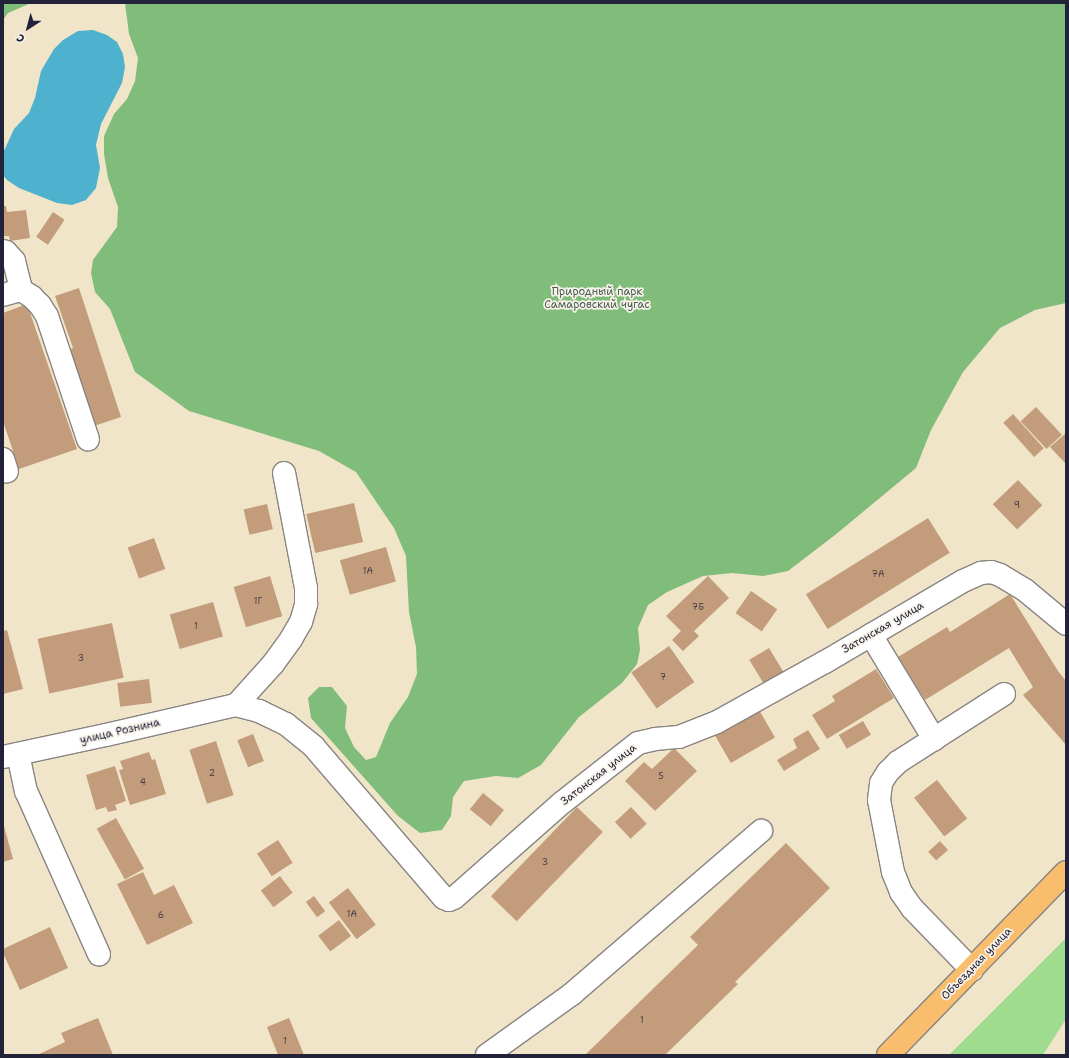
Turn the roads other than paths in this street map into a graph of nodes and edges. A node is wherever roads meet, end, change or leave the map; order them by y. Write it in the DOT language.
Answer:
graph roads {
  1 [pos="3,251"];
  2 [pos="12,293"];
  3 [pos="88,439"];
  4 [pos="284,473"];
  5 [pos="1066,624"];
  6 [pos="871,635"];
  7 [pos="1004,694"];
  8 [pos="236,705"];
  9 [pos="934,739"];
  10 [pos="10,756"];
  11 [pos="761,831"];
  12 [pos="1066,872"];
  13 [pos="99,954"];
  14 [pos="972,970"];
  15 [pos="487,1055"];
  16 [pos="888,1055"];
  1 -- 2 [label="street"];
  2 -- 3 [label="street"];
  4 -- 8 [label="street"];
  5 -- 6 [label="street, Затонская улица"];
  6 -- 8 [label="street, Затонская улица"];
  6 -- 9 [label="street"];
  7 -- 9 [label="street"];
  8 -- 10 [label="street, улица Рознина"];
  9 -- 14 [label="street"];
  10 -- 13 [label="street"];
  11 -- 15 [label="street"];
  12 -- 14 [label="highway, Объездная улица"];
  14 -- 16 [label="highway, Объездная улица"];
}
